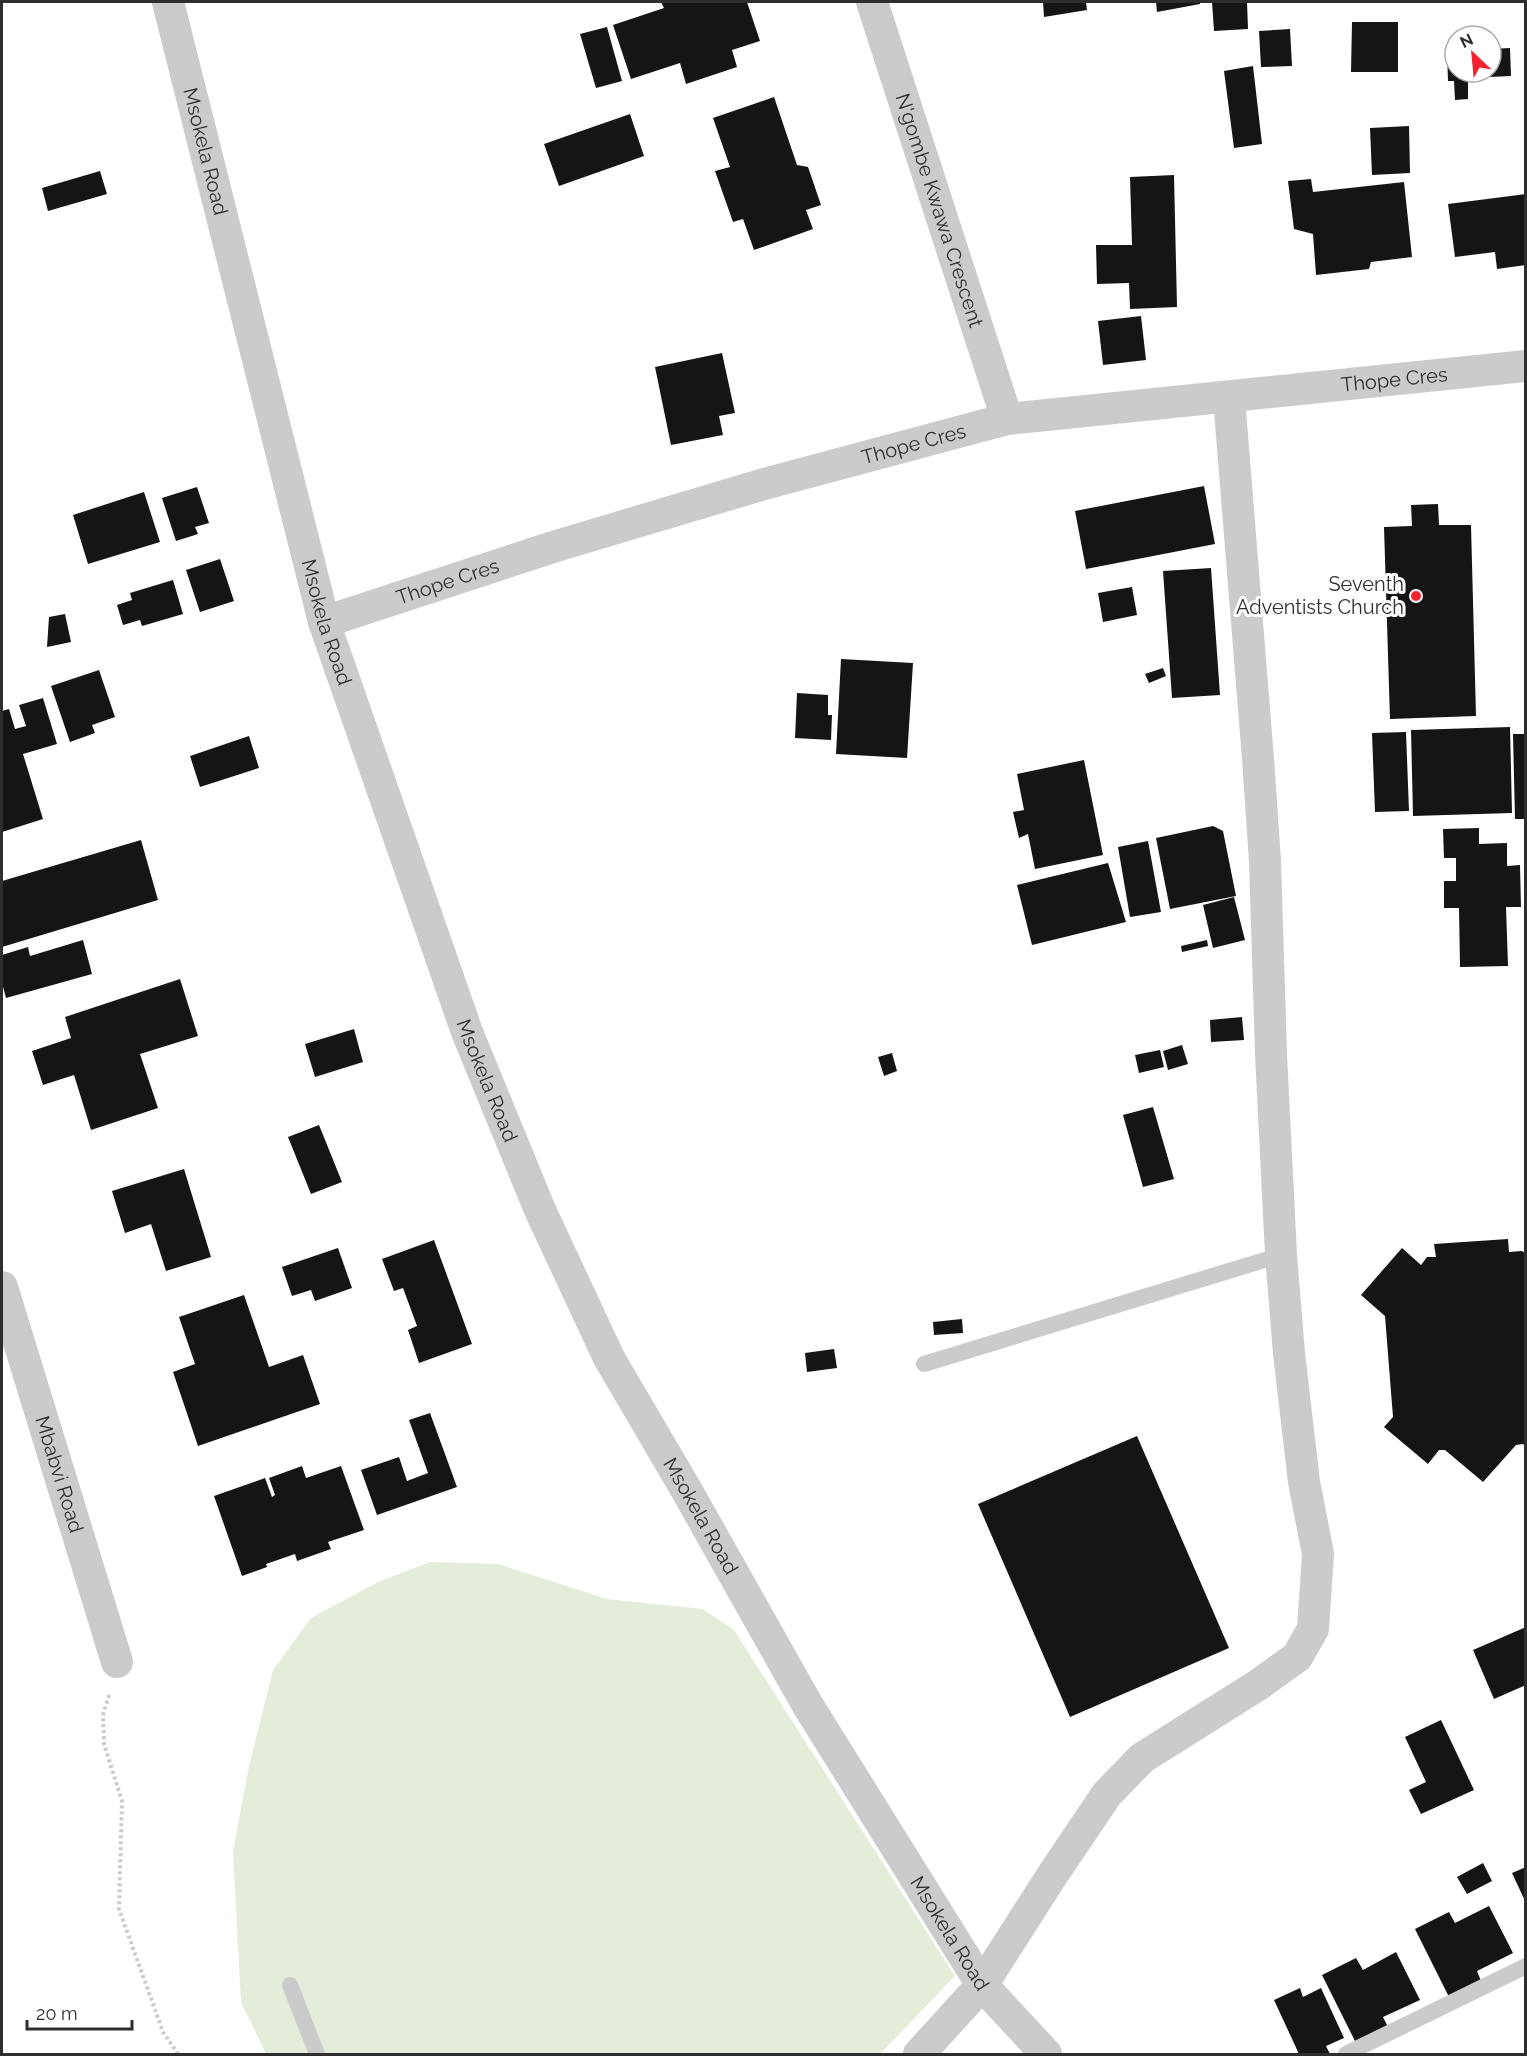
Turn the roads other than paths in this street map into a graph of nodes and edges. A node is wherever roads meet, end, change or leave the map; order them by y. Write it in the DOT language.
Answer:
graph roads {
  1 [pos="168,2"];
  2 [pos="872,2"];
  3 [pos="1526,366"];
  4 [pos="1229,398"];
  5 [pos="1006,419"];
  6 [pos="324,622"];
  7 [pos="1281,1255"];
  8 [pos="2,1287"];
  9 [pos="924,1364"];
  10 [pos="117,1662"];
  11 [pos="1526,1966"];
  12 [pos="290,1985"];
  13 [pos="982,1985"];
  14 [pos="317,2055"];
  15 [pos="919,2055"];
  16 [pos="1046,2055"];
  17 [pos="1346,2055"];
  1 -- 6 [label="street, Msokela Road"];
  2 -- 5 [label="street, N'gombe Kwawa Crescent"];
  3 -- 4 [label="street, Thope Cres"];
  4 -- 5 [label="street, Thope Cres"];
  4 -- 7 [label="street"];
  5 -- 6 [label="street, Thope Cres"];
  6 -- 13 [label="street, Msokela Road"];
  7 -- 9 [label="lane"];
  7 -- 13 [label="street"];
  8 -- 10 [label="street, Mbabvi Road"];
  11 -- 17 [label="lane"];
  12 -- 14 [label="lane"];
  13 -- 15 [label="street"];
  13 -- 16 [label="street, Msokela Road"];
}
